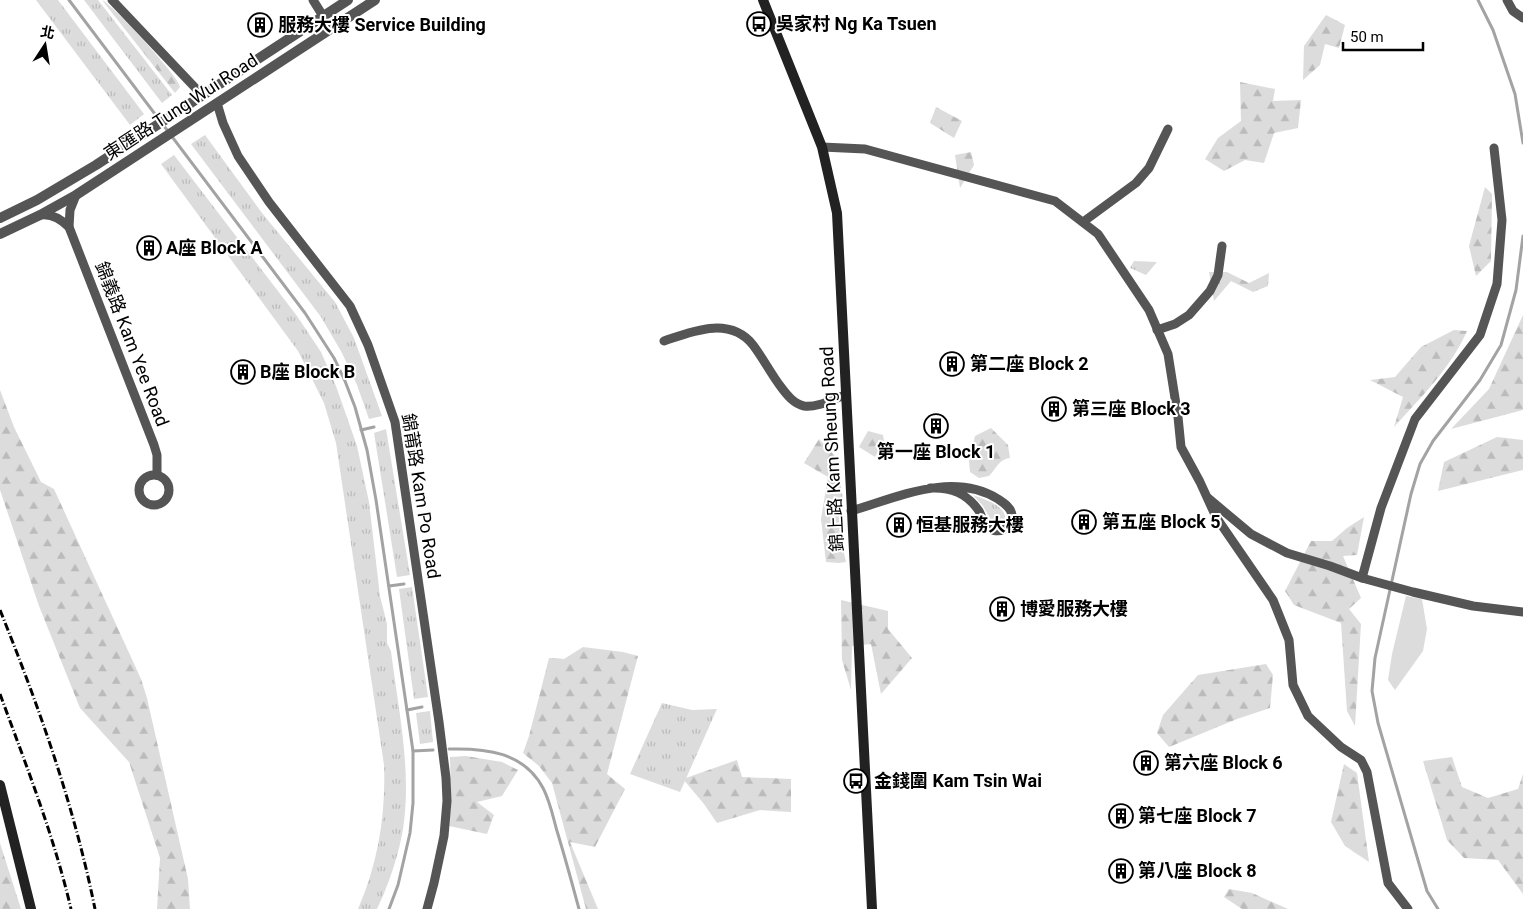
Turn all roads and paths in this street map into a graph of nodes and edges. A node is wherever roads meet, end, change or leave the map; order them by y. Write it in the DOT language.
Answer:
graph roads {
  1 [pos="112,0"];
  2 [pos="313,0"];
  3 [pos="348,0"];
  4 [pos="375,0"];
  5 [pos="763,0"];
  6 [pos="1507,0"];
  7 [pos="323,16"];
  8 [pos="1523,18"];
  9 [pos="203,96"];
  10 [pos="214,106"];
  11 [pos="1168,129"];
  12 [pos="822,147"];
  13 [pos="1494,148"];
  14 [pos="76,195"];
  15 [pos="40,215"];
  16 [pos="0,218"];
  17 [pos="1083,222"];
  18 [pos="69,227"];
  19 [pos="0,234"];
  20 [pos="1222,246"];
  21 [pos="1157,330"];
  22 [pos="664,341"];
  23 [pos="845,395"];
  24 [pos="157,475"];
  25 [pos="930,488"];
  26 [pos="1207,498"];
  27 [pos="851,511"];
  28 [pos="1362,578"];
  29 [pos="1523,612"];
  30 [pos="0,785"];
  31 [pos="31,909"];
  32 [pos="427,909"];
  33 [pos="872,909"];
  34 [pos="1408,909"];
  1 -- 9 [label="street"];
  2 -- 7 [label="street"];
  3 -- 7 [label="street, 東匯路 Tung Wui Road"];
  4 -- 10 [label="street, 東匯路 Tung Wui Road"];
  5 -- 12 [label="main road, 錦上路 Kam Sheung Road"];
  6 -- 8 [label="street"];
  7 -- 9 [label="street, 東匯路 Tung Wui Road"];
  9 -- 16 [label="street, 東匯路 Tung Wui Road"];
  10 -- 14 [label="street, 東匯路 Tung Wui Road"];
  10 -- 32 [label="street, 錦莆路 Kam Po Road"];
  11 -- 17 [label="street"];
  12 -- 17 [label="street"];
  12 -- 23 [label="main road, 錦上路 Kam Sheung Road"];
  13 -- 28 [label="street"];
  14 -- 15 [label="street, 東匯路 Tung Wui Road"];
  14 -- 18 [label="street"];
  15 -- 18 [label="street"];
  15 -- 19 [label="street, 東匯路 Tung Wui Road"];
  17 -- 21 [label="street"];
  18 -- 24 [label="street, 錦義路 Kam Yee Road"];
  20 -- 21 [label="street"];
  21 -- 26 [label="street"];
  22 -- 23 [label="street"];
  23 -- 27 [label="main road, 錦上路 Kam Sheung Road"];
  25 -- 25 [label="street"];
  25 -- 27 [label="street"];
  26 -- 28 [label="street"];
  26 -- 34 [label="street"];
  27 -- 33 [label="main road, 錦上路 Kam Sheung Road"];
  28 -- 29 [label="street"];
  30 -- 31 [label="main road"];
}
